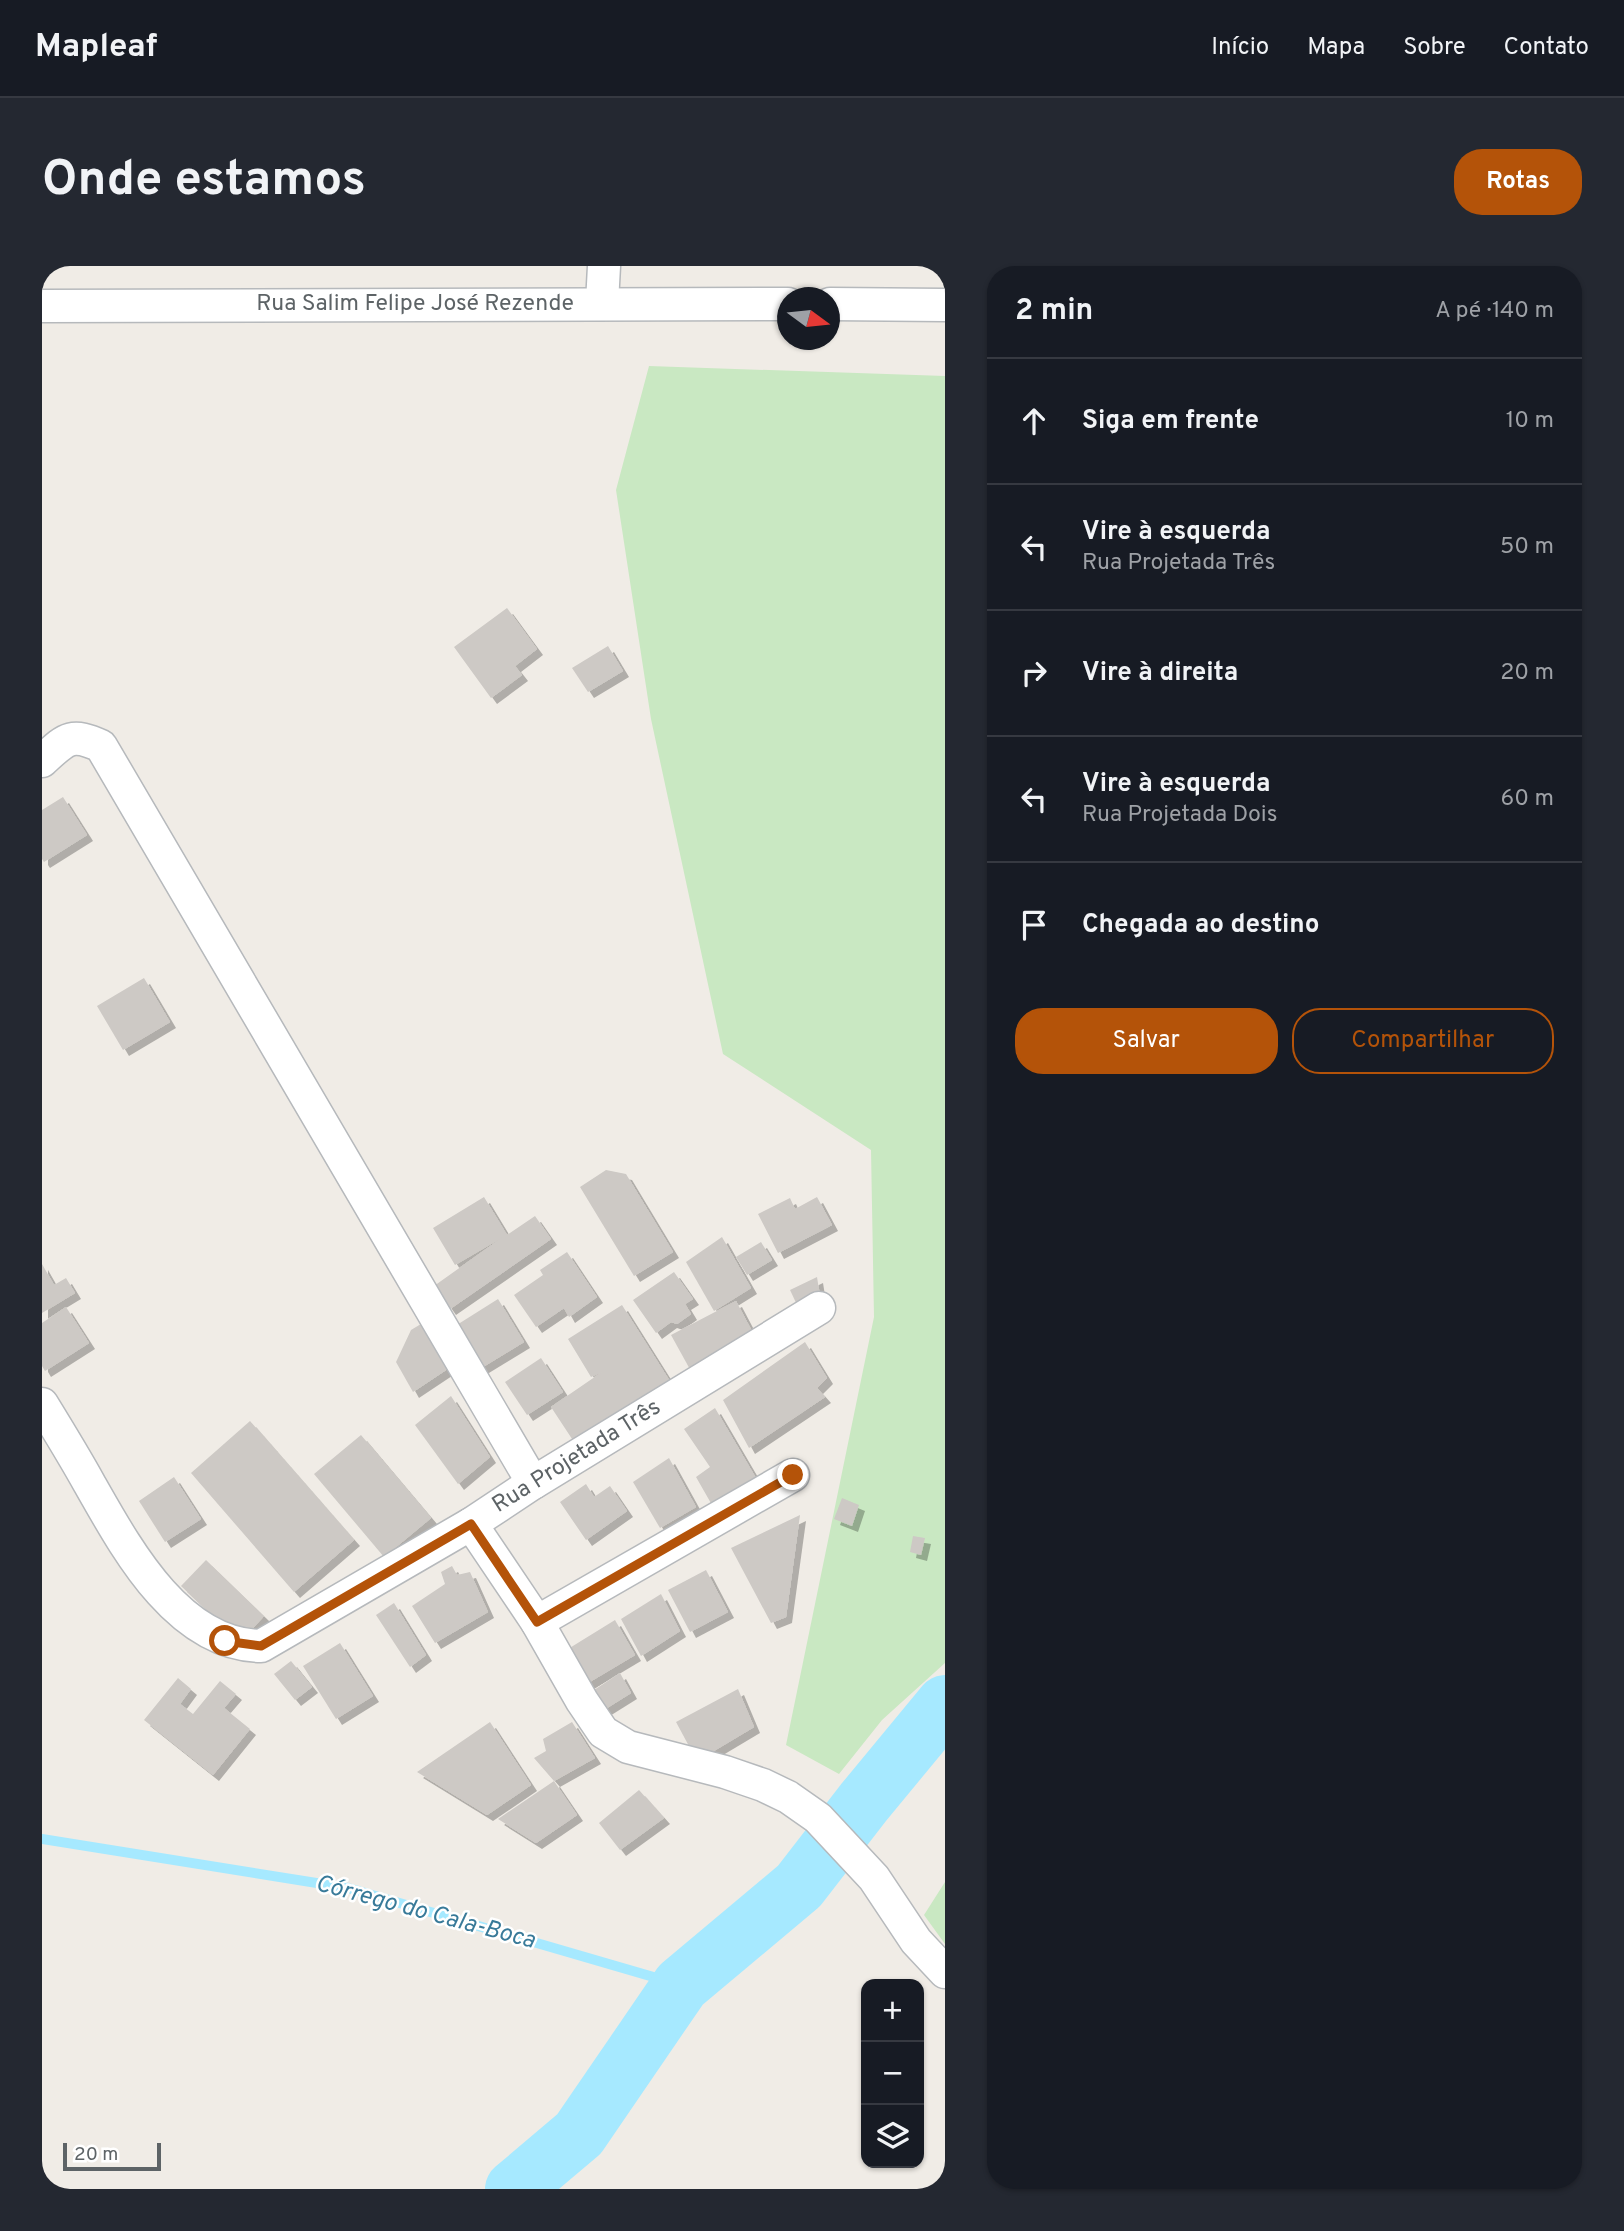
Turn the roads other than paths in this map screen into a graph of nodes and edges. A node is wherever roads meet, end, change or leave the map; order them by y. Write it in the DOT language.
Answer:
graph roads {
  1 [pos="604,266"];
  2 [pos="602,303"];
  3 [pos="777,304"];
  4 [pos="840,304"];
  5 [pos="945,305"];
  6 [pos="42,306"];
  7 [pos="42,761"];
  8 [pos="820,1308"];
  9 [pos="42,1404"];
  10 [pos="793,1475"];
  11 [pos="533,1483"];
  12 [pos="471,1524"];
  13 [pos="537,1622"];
  14 [pos="945,1972"];
  1 -- 2 [label="street"];
  2 -- 3 [label="street, Rua Salim Felipe José Rezende"];
  2 -- 6 [label="street, Rua Salim Felipe José Rezende"];
  4 -- 5 [label="street"];
  7 -- 11 [label="street"];
  8 -- 11 [label="street, Rua Projetada Três"];
  9 -- 12 [label="street, Rua Projetada Três"];
  10 -- 13 [label="street"];
  11 -- 12 [label="street, Rua Projetada Três"];
  12 -- 13 [label="street"];
  13 -- 14 [label="street"];
}
